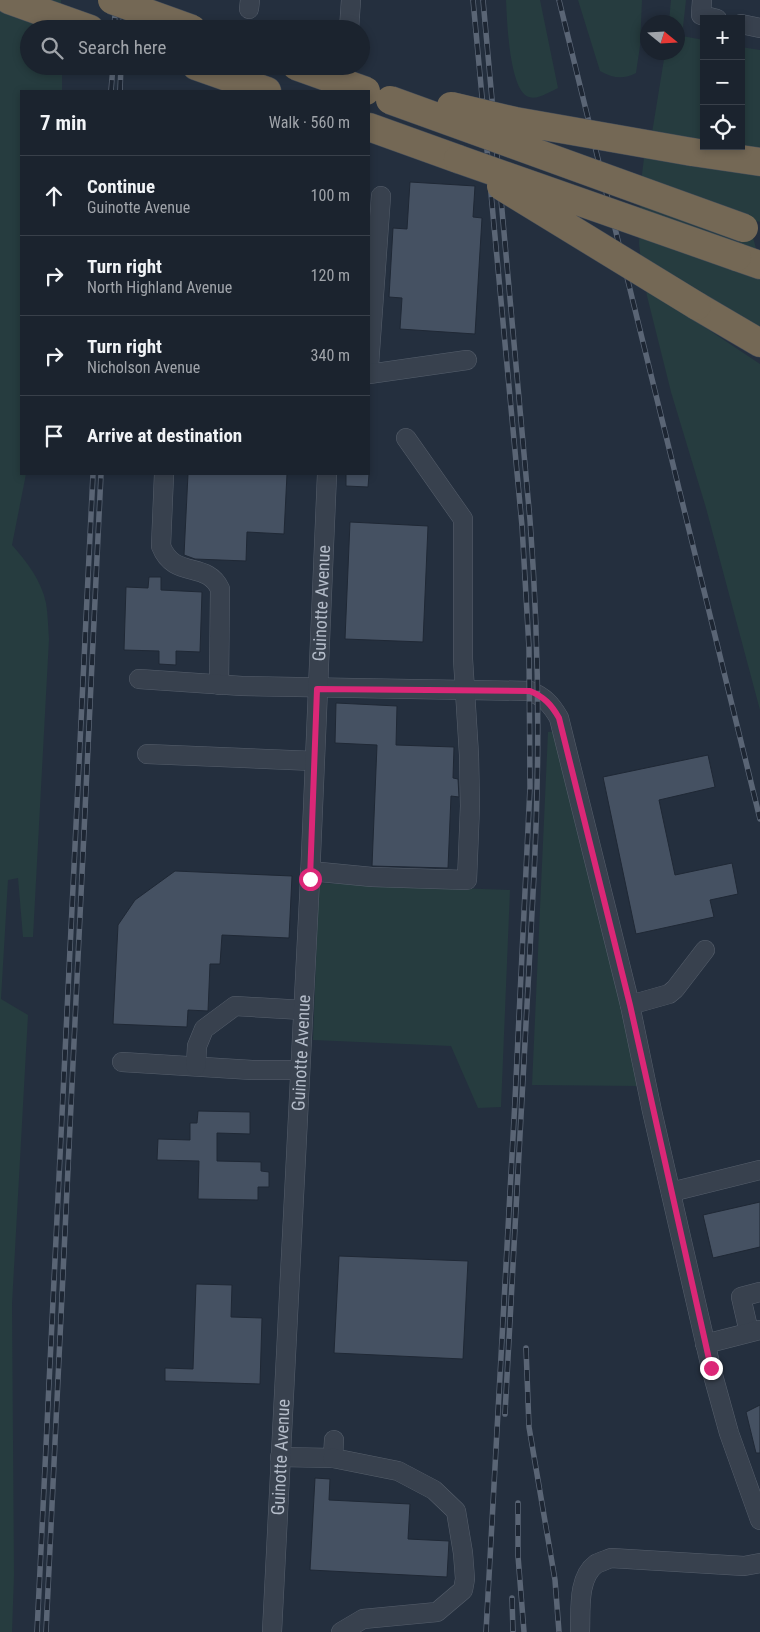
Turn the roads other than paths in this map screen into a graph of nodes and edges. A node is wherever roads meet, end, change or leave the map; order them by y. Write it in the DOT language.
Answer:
graph roads {
  1 [pos="9,0"];
  2 [pos="112,0"];
  3 [pos="351,0"];
  4 [pos="702,0"];
  5 [pos="701,15"];
  6 [pos="65,20"];
  7 [pos="167,20"];
  8 [pos="350,20"];
  9 [pos="745,25"];
  10 [pos="760,28"];
  11 [pos="222,75"];
  12 [pos="321,75"];
  13 [pos="346,75"];
  14 [pos="264,90"];
  15 [pos="345,90"];
  16 [pos="361,90"];
  17 [pos="375,95"];
  18 [pos="370,127"];
  19 [pos="458,159"];
  20 [pos="760,162"];
  21 [pos="381,196"];
  22 [pos="752,231"];
  23 [pos="748,261"];
  24 [pos="759,343"];
  25 [pos="370,351"];
  26 [pos="467,360"];
  27 [pos="370,374"];
  28 [pos="406,438"];
  29 [pos="164,475"];
  30 [pos="327,475"];
  31 [pos="139,679"];
  32 [pos="219,685"];
  33 [pos="317,689"];
  34 [pos="464,691"];
  35 [pos="147,754"];
  36 [pos="314,761"];
  37 [pos="310,871"];
  38 [pos="705,950"];
  39 [pos="630,1005"];
  40 [pos="303,1010"];
  41 [pos="122,1062"];
  42 [pos="196,1066"];
  43 [pos="300,1070"];
  44 [pos="760,1170"];
  45 [pos="671,1192"];
  46 [pos="760,1292"];
  47 [pos="755,1331"];
  48 [pos="705,1344"];
  49 [pos="280,1458"];
  50 [pos="760,1520"];
  51 [pos="760,1563"];
  52 [pos="272,1632"];
  53 [pos="340,1632"];
  54 [pos="580,1632"];
  1 -- 6 [label="highway"];
  2 -- 7 [label="highway, bridge"];
  3 -- 8 [label="street"];
  4 -- 5 [label="street"];
  9 -- 10 [label="street"];
  11 -- 14 [label="highway"];
  12 -- 16 [label="highway, bridge"];
  13 -- 15 [label="street"];
  17 -- 20 [label="highway, bridge"];
  17 -- 22 [label="highway, bridge"];
  18 -- 19 [label="highway"];
  19 -- 23 [label="highway, bridge"];
  19 -- 24 [label="highway, bridge"];
  21 -- 25 [label="street"];
  26 -- 27 [label="street"];
  28 -- 34 [label="street"];
  29 -- 32 [label="street"];
  30 -- 33 [label="street, Guinotte Avenue"];
  31 -- 32 [label="street"];
  32 -- 33 [label="street"];
  33 -- 34 [label="street"];
  33 -- 36 [label="street, Guinotte Avenue"];
  34 -- 37 [label="street"];
  34 -- 39 [label="street"];
  35 -- 36 [label="street"];
  36 -- 37 [label="street, Guinotte Avenue"];
  37 -- 40 [label="street, Guinotte Avenue"];
  38 -- 39 [label="street"];
  39 -- 45 [label="street"];
  40 -- 42 [label="street"];
  40 -- 43 [label="street, Guinotte Avenue"];
  41 -- 42 [label="street"];
  42 -- 43 [label="street"];
  43 -- 49 [label="street, Guinotte Avenue"];
  44 -- 45 [label="street"];
  45 -- 48 [label="street"];
  46 -- 47 [label="street"];
  47 -- 48 [label="street"];
  48 -- 50 [label="street"];
  49 -- 52 [label="street, Guinotte Avenue"];
  49 -- 53 [label="street"];
  51 -- 54 [label="street"];
}
